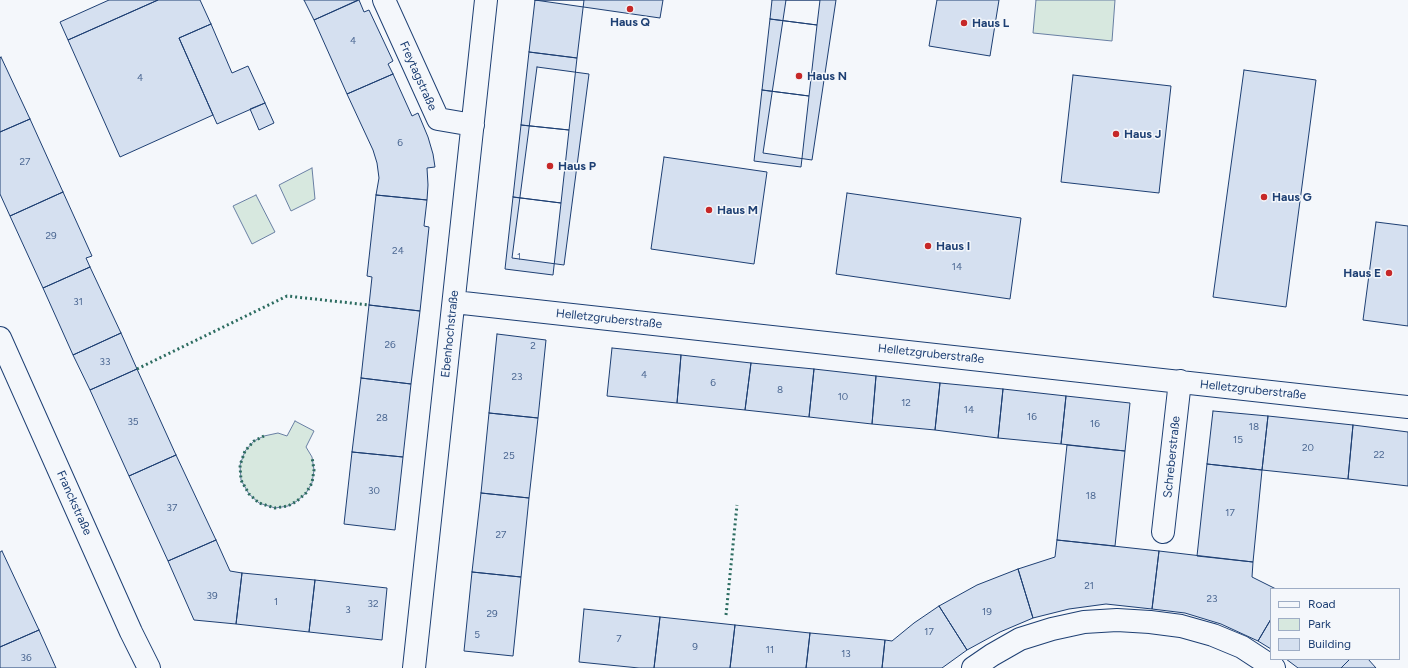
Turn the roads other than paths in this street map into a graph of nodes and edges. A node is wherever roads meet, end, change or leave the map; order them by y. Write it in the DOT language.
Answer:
graph roads {
  1 [pos="384,0"];
  2 [pos="486,0"];
  3 [pos="473,125"];
  4 [pos="454,302"];
  5 [pos="0,338"];
  6 [pos="1180,381"];
  7 [pos="1408,407"];
  8 [pos="1163,532"];
  9 [pos="149,668"];
  10 [pos="414,668"];
  11 [pos="973,668"];
  12 [pos="1274,668"];
  1 -- 3 [label="street, Freytagstraße"];
  2 -- 3 [label="street, Ebenhochstraße"];
  3 -- 4 [label="street, Ebenhochstraße"];
  4 -- 6 [label="street, Helletzgruberstraße"];
  4 -- 10 [label="street, Ebenhochstraße"];
  5 -- 9 [label="street, Franckstraße"];
  6 -- 7 [label="street, Helletzgruberstraße"];
  6 -- 8 [label="street, Schreberstraße"];
  11 -- 12 [label="street"];
}
